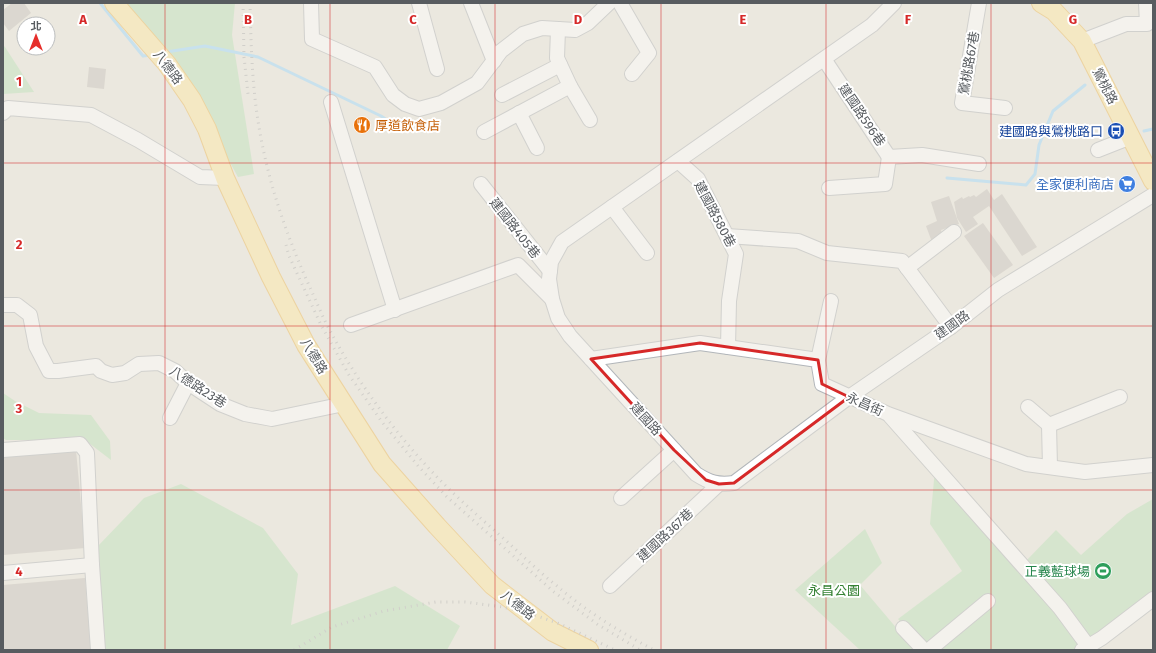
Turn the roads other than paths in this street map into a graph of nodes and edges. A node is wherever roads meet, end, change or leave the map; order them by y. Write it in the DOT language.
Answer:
graph roads {
  1 [pos="114,3"];
  2 [pos="311,3"];
  3 [pos="419,3"];
  4 [pos="471,3"];
  5 [pos="609,3"];
  6 [pos="620,3"];
  7 [pos="894,3"];
  8 [pos="979,3"];
  9 [pos="1146,3"];
  10 [pos="1051,6"];
  11 [pos="558,29"];
  12 [pos="1082,41"];
  13 [pos="824,59"];
  14 [pos="494,61"];
  15 [pos="560,65"];
  16 [pos="437,69"];
  17 [pos="632,74"];
  18 [pos="570,86"];
  19 [pos="502,95"];
  20 [pos="331,102"];
  21 [pos="1005,108"];
  22 [pos="3,113"];
  23 [pos="519,113"];
  24 [pos="590,120"];
  25 [pos="484,132"];
  26 [pos="1131,137"];
  27 [pos="537,148"];
  28 [pos="1098,150"];
  29 [pos="889,157"];
  30 [pos="678,161"];
  31 [pos="979,164"];
  32 [pos="226,178"];
  33 [pos="1153,181"];
  34 [pos="481,184"];
  35 [pos="829,188"];
  36 [pos="1153,195"];
  37 [pos="612,207"];
  38 [pos="954,232"];
  39 [pos="727,236"];
  40 [pos="647,253"];
  41 [pos="907,268"];
  42 [pos="550,272"];
  43 [pos="552,298"];
  44 [pos="831,301"];
  45 [pos="3,305"];
  46 [pos="395,310"];
  47 [pos="351,325"];
  48 [pos="951,326"];
  49 [pos="728,347"];
  50 [pos="591,359"];
  51 [pos="818,360"];
  52 [pos="188,383"];
  53 [pos="849,397"];
  54 [pos="1120,397"];
  55 [pos="344,404"];
  56 [pos="1028,407"];
  57 [pos="888,414"];
  58 [pos="170,418"];
  59 [pos="1049,425"];
  60 [pos="3,450"];
  61 [pos="674,450"];
  62 [pos="1153,465"];
  63 [pos="1050,467"];
  64 [pos="719,484"];
  65 [pos="621,498"];
  66 [pos="92,565"];
  67 [pos="3,573"];
  68 [pos="610,586"];
  69 [pos="1153,599"];
  70 [pos="988,601"];
  71 [pos="903,628"];
  72 [pos="1087,649"];
  73 [pos="98,650"];
  74 [pos="589,650"];
  75 [pos="924,650"];
  76 [pos="929,650"];
  1 -- 32 [label="main road, 八德路"];
  2 -- 14 [label="street"];
  3 -- 16 [label="street"];
  4 -- 14 [label="street"];
  5 -- 11 [label="street"];
  6 -- 17 [label="street"];
  7 -- 13 [label="street, 建國路"];
  8 -- 21 [label="street, 鶯桃路67巷"];
  9 -- 12 [label="street"];
  10 -- 12 [label="main road, 鶯桃路"];
  11 -- 14 [label="street"];
  11 -- 15 [label="street"];
  12 -- 26 [label="main road, 鶯桃路"];
  13 -- 29 [label="street, 建國路596巷"];
  13 -- 30 [label="street, 建國路"];
  15 -- 18 [label="street"];
  15 -- 19 [label="street"];
  18 -- 23 [label="street"];
  18 -- 24 [label="street"];
  20 -- 46 [label="street"];
  22 -- 32 [label="street"];
  23 -- 25 [label="street"];
  23 -- 27 [label="street"];
  26 -- 28 [label="street"];
  26 -- 33 [label="main road, 鶯桃路"];
  29 -- 31 [label="street, 建國路596巷"];
  29 -- 35 [label="street"];
  30 -- 37 [label="street, 建國路"];
  30 -- 39 [label="street, 建國路580巷"];
  32 -- 55 [label="main road, 八德路"];
  34 -- 42 [label="street, 建國路405巷"];
  36 -- 48 [label="street, 建國路"];
  37 -- 40 [label="street"];
  37 -- 42 [label="street, 建國路"];
  38 -- 41 [label="street"];
  39 -- 41 [label="street"];
  39 -- 49 [label="street, 建國路580巷"];
  41 -- 48 [label="street"];
  42 -- 43 [label="street, 建國路"];
  43 -- 46 [label="street"];
  43 -- 50 [label="street, 建國路"];
  44 -- 51 [label="street"];
  45 -- 52 [label="street, 八德路23巷"];
  46 -- 47 [label="street"];
  48 -- 53 [label="street, 建國路"];
  49 -- 50 [label="street"];
  49 -- 51 [label="street"];
  50 -- 61 [label="street, 建國路"];
  51 -- 53 [label="street, 永昌街"];
  52 -- 55 [label="street, 八德路23巷"];
  52 -- 58 [label="street"];
  53 -- 57 [label="street, 永昌街"];
  53 -- 64 [label="street, 建國路"];
  54 -- 59 [label="street"];
  55 -- 74 [label="main road, 八德路"];
  56 -- 59 [label="street"];
  57 -- 63 [label="street, 永昌街"];
  57 -- 72 [label="street"];
  59 -- 63 [label="street"];
  60 -- 66 [label="street"];
  61 -- 64 [label="street, 建國路"];
  61 -- 65 [label="street"];
  62 -- 63 [label="street, 永昌街"];
  64 -- 68 [label="street, 建國路367巷"];
  66 -- 67 [label="street"];
  66 -- 73 [label="street"];
  69 -- 72 [label="street"];
  70 -- 76 [label="street"];
  71 -- 75 [label="street"];
}
